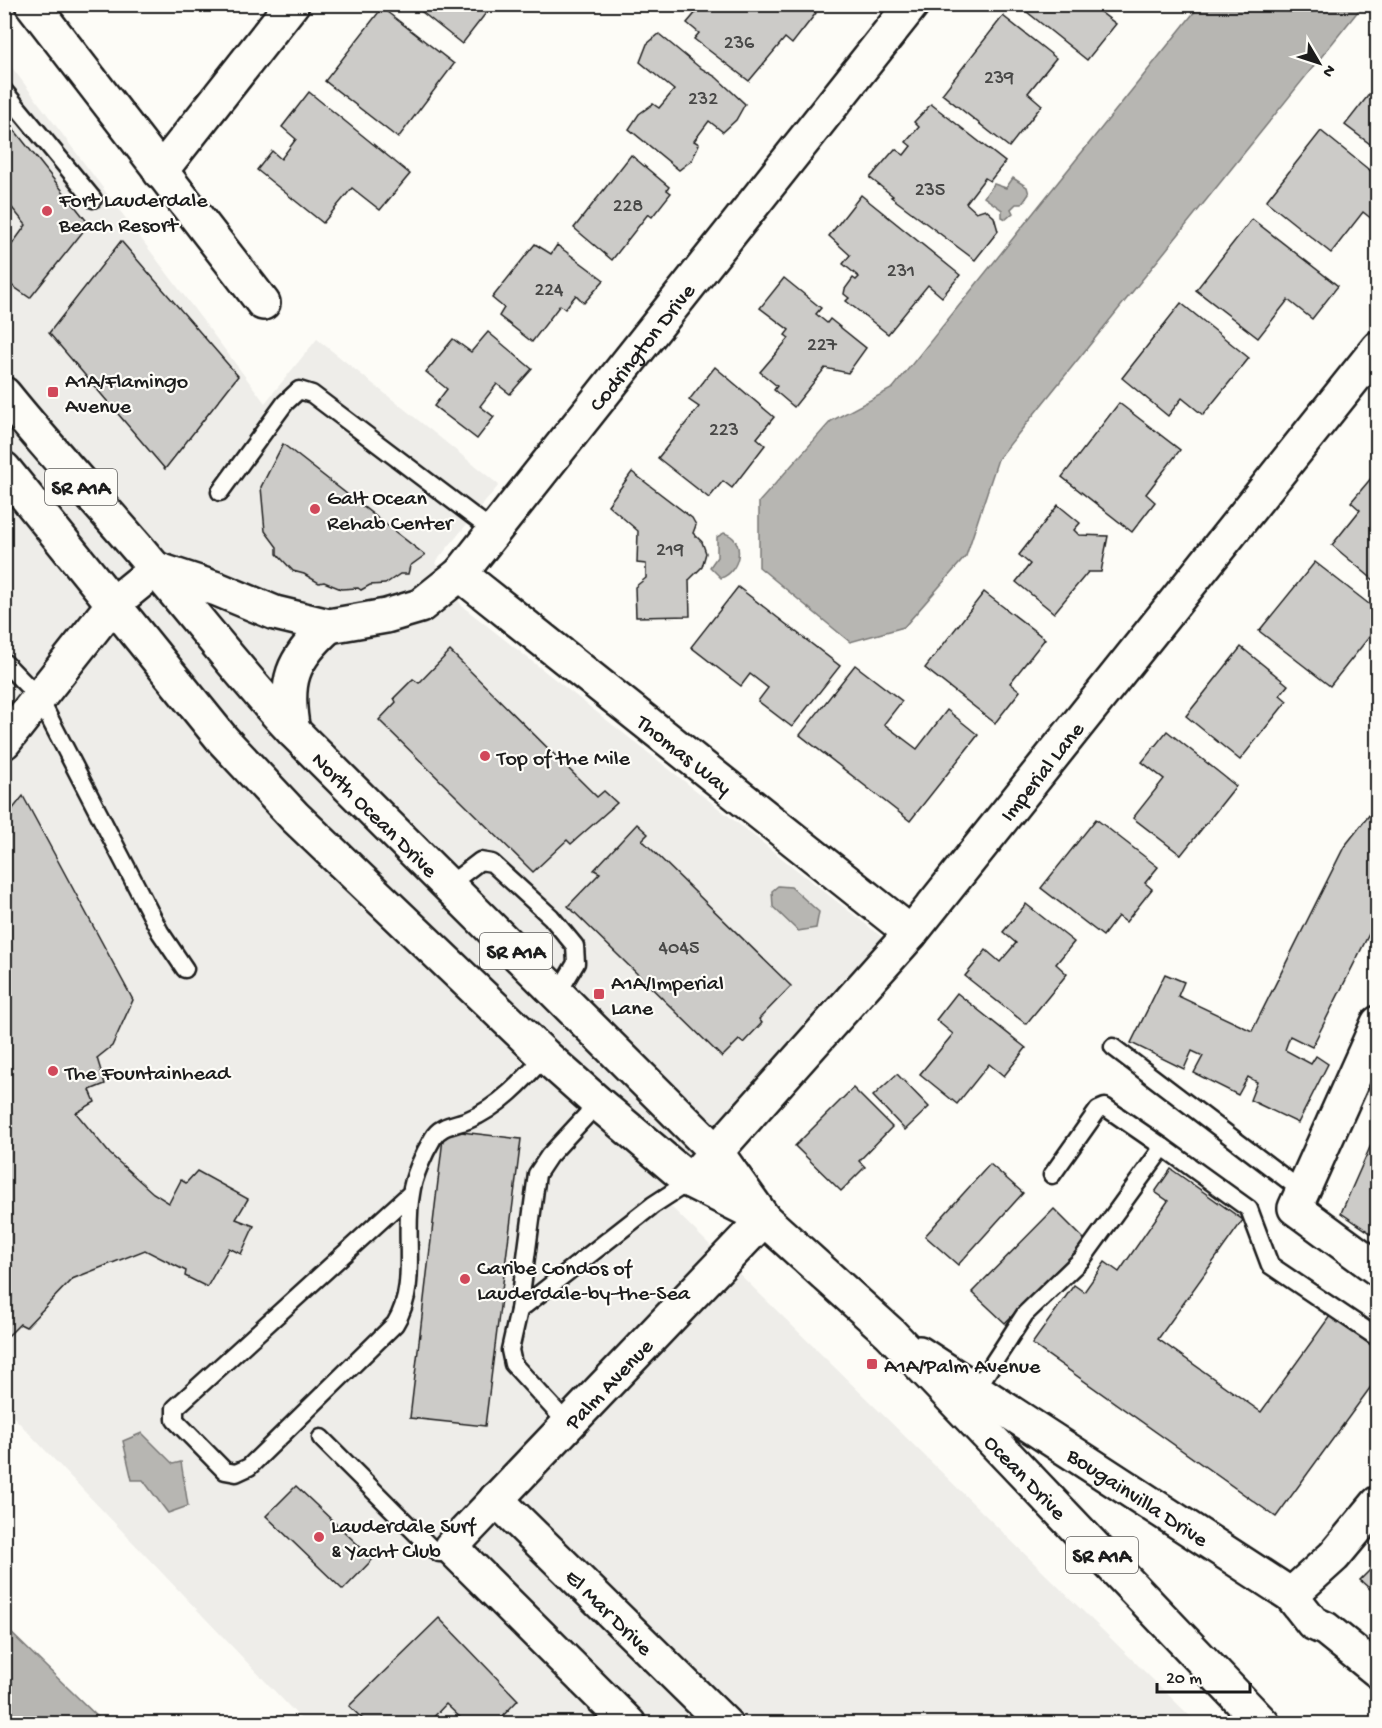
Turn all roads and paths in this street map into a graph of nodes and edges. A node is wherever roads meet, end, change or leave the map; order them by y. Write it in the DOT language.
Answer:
graph roads {
  1 [pos="32,4"];
  2 [pos="292,4"];
  3 [pos="912,4"];
  4 [pos="4,91"];
  5 [pos="160,172"];
  6 [pos="93,199"];
  7 [pos="263,303"];
  8 [pos="1377,348"];
  9 [pos="4,394"];
  10 [pos="4,469"];
  11 [pos="220,492"];
  12 [pos="493,531"];
  13 [pos="156,569"];
  14 [pos="460,574"];
  15 [pos="113,604"];
  16 [pos="329,626"];
  17 [pos="4,662"];
  18 [pos="39,698"];
  19 [pos="293,731"];
  20 [pos="4,742"];
  21 [pos="450,884"];
  22 [pos="910,933"];
  23 [pos="185,969"];
  24 [pos="558,993"];
  25 [pos="1377,1023"];
  26 [pos="1113,1047"];
  27 [pos="545,1056"];
  28 [pos="598,1103"];
  29 [pos="1163,1147"];
  30 [pos="717,1153"];
  31 [pos="1052,1175"];
  32 [pos="690,1181"];
  33 [pos="411,1192"];
  34 [pos="1299,1200"];
  35 [pos="764,1219"];
  36 [pos="1377,1269"];
  37 [pos="519,1310"];
  38 [pos="890,1333"];
  39 [pos="1377,1338"];
  40 [pos="975,1391"];
  41 [pos="568,1424"];
  42 [pos="321,1438"];
  43 [pos="496,1499"];
  44 [pos="1377,1503"];
  45 [pos="451,1547"];
  46 [pos="1291,1595"];
  47 [pos="1377,1671"];
  48 [pos="629,1724"];
  49 [pos="725,1724"];
  50 [pos="1263,1724"];
  1 -- 5 [label="street"];
  2 -- 5 [label="street"];
  3 -- 12 [label="street, Codrington Drive"];
  4 -- 6 [label="lane"];
  5 -- 7 [label="street"];
  8 -- 22 [label="street, Imperial Lane"];
  9 -- 13 [label="street, North Ocean Drive / SR A1A"];
  10 -- 15 [label="street, North Ocean Drive / SR A1A"];
  11 -- 12 [label="lane"];
  12 -- 14 [label="street, Codrington Drive"];
  13 -- 15 [label="street"];
  13 -- 16 [label="street, Codrington Drive"];
  13 -- 19 [label="street, North Ocean Drive / SR A1A"];
  14 -- 16 [label="street, Codrington Drive"];
  14 -- 22 [label="street, Thomas Way"];
  15 -- 18 [label="street"];
  15 -- 27 [label="street, North Ocean Drive / SR A1A"];
  16 -- 19 [label="street"];
  17 -- 18 [label="lane"];
  18 -- 20 [label="street"];
  18 -- 23 [label="lane"];
  19 -- 21 [label="street, North Ocean Drive / SR A1A"];
  21 -- 24 [label="street, North Ocean Drive / SR A1A"];
  21 -- 24 [label="lane"];
  22 -- 30 [label="street, Imperial Lane"];
  24 -- 30 [label="street, North Ocean Drive / SR A1A"];
  25 -- 34 [label="street"];
  26 -- 34 [label="lane"];
  27 -- 28 [label="street, North Ocean Drive / SR A1A"];
  27 -- 33 [label="lane"];
  28 -- 32 [label="street, North Ocean Drive / SR A1A"];
  28 -- 37 [label="lane"];
  29 -- 31 [label="lane"];
  29 -- 39 [label="lane"];
  29 -- 40 [label="lane"];
  30 -- 32 [label="street, Imperial Lane"];
  30 -- 35 [label="street, North Ocean Drive / SR A1A"];
  32 -- 35 [label="street, North Ocean Drive / SR A1A"];
  32 -- 37 [label="lane"];
  33 -- 33 [label="lane"];
  34 -- 36 [label="street"];
  35 -- 38 [label="street, North Ocean Drive / SR A1A"];
  35 -- 41 [label="street, Palm Avenue"];
  37 -- 41 [label="lane"];
  38 -- 40 [label="street, Bougainvilla Drive"];
  38 -- 50 [label="street, Ocean Drive / SR A1A"];
  40 -- 46 [label="street, Bougainvilla Drive"];
  41 -- 43 [label="street, Palm Avenue"];
  42 -- 45 [label="lane"];
  43 -- 45 [label="street, Palm Avenue"];
  43 -- 49 [label="street, El Mar Drive"];
  44 -- 46 [label="street"];
  45 -- 48 [label="street"];
  46 -- 47 [label="street, Bougainvilla Drive"];
}
